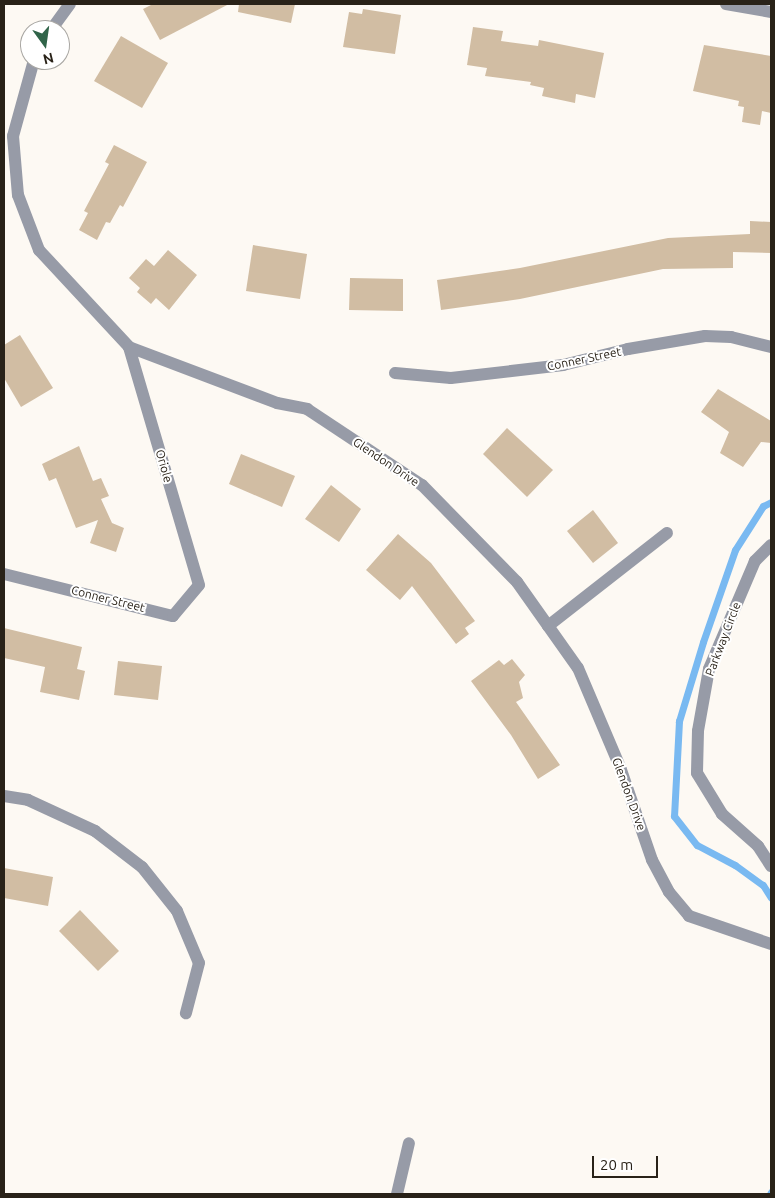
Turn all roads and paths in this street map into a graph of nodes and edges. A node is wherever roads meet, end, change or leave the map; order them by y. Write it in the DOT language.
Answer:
graph roads {
  1 [pos="70,4"];
  2 [pos="726,4"];
  3 [pos="771,12"];
  4 [pos="58,20"];
  5 [pos="31,70"];
  6 [pos="129,347"];
  7 [pos="771,347"];
  8 [pos="395,373"];
  9 [pos="666,533"];
  10 [pos="771,545"];
  11 [pos="4,574"];
  12 [pos="199,585"];
  13 [pos="548,626"];
  14 [pos="4,796"];
  15 [pos="771,866"];
  16 [pos="771,944"];
  17 [pos="186,1013"];
  18 [pos="409,1143"];
  19 [pos="397,1194"];
  1 -- 4 [label="street"];
  2 -- 3 [label="street"];
  5 -- 6 [label="street, Glendon Drive"];
  6 -- 12 [label="street, Oriole"];
  6 -- 13 [label="street, Glendon Drive"];
  7 -- 8 [label="street, Conner Street"];
  9 -- 13 [label="street"];
  10 -- 15 [label="street, Parkway Circle"];
  11 -- 12 [label="street, Conner Street"];
  13 -- 16 [label="street, Glendon Drive"];
  14 -- 17 [label="street"];
  18 -- 19 [label="street"];
}
